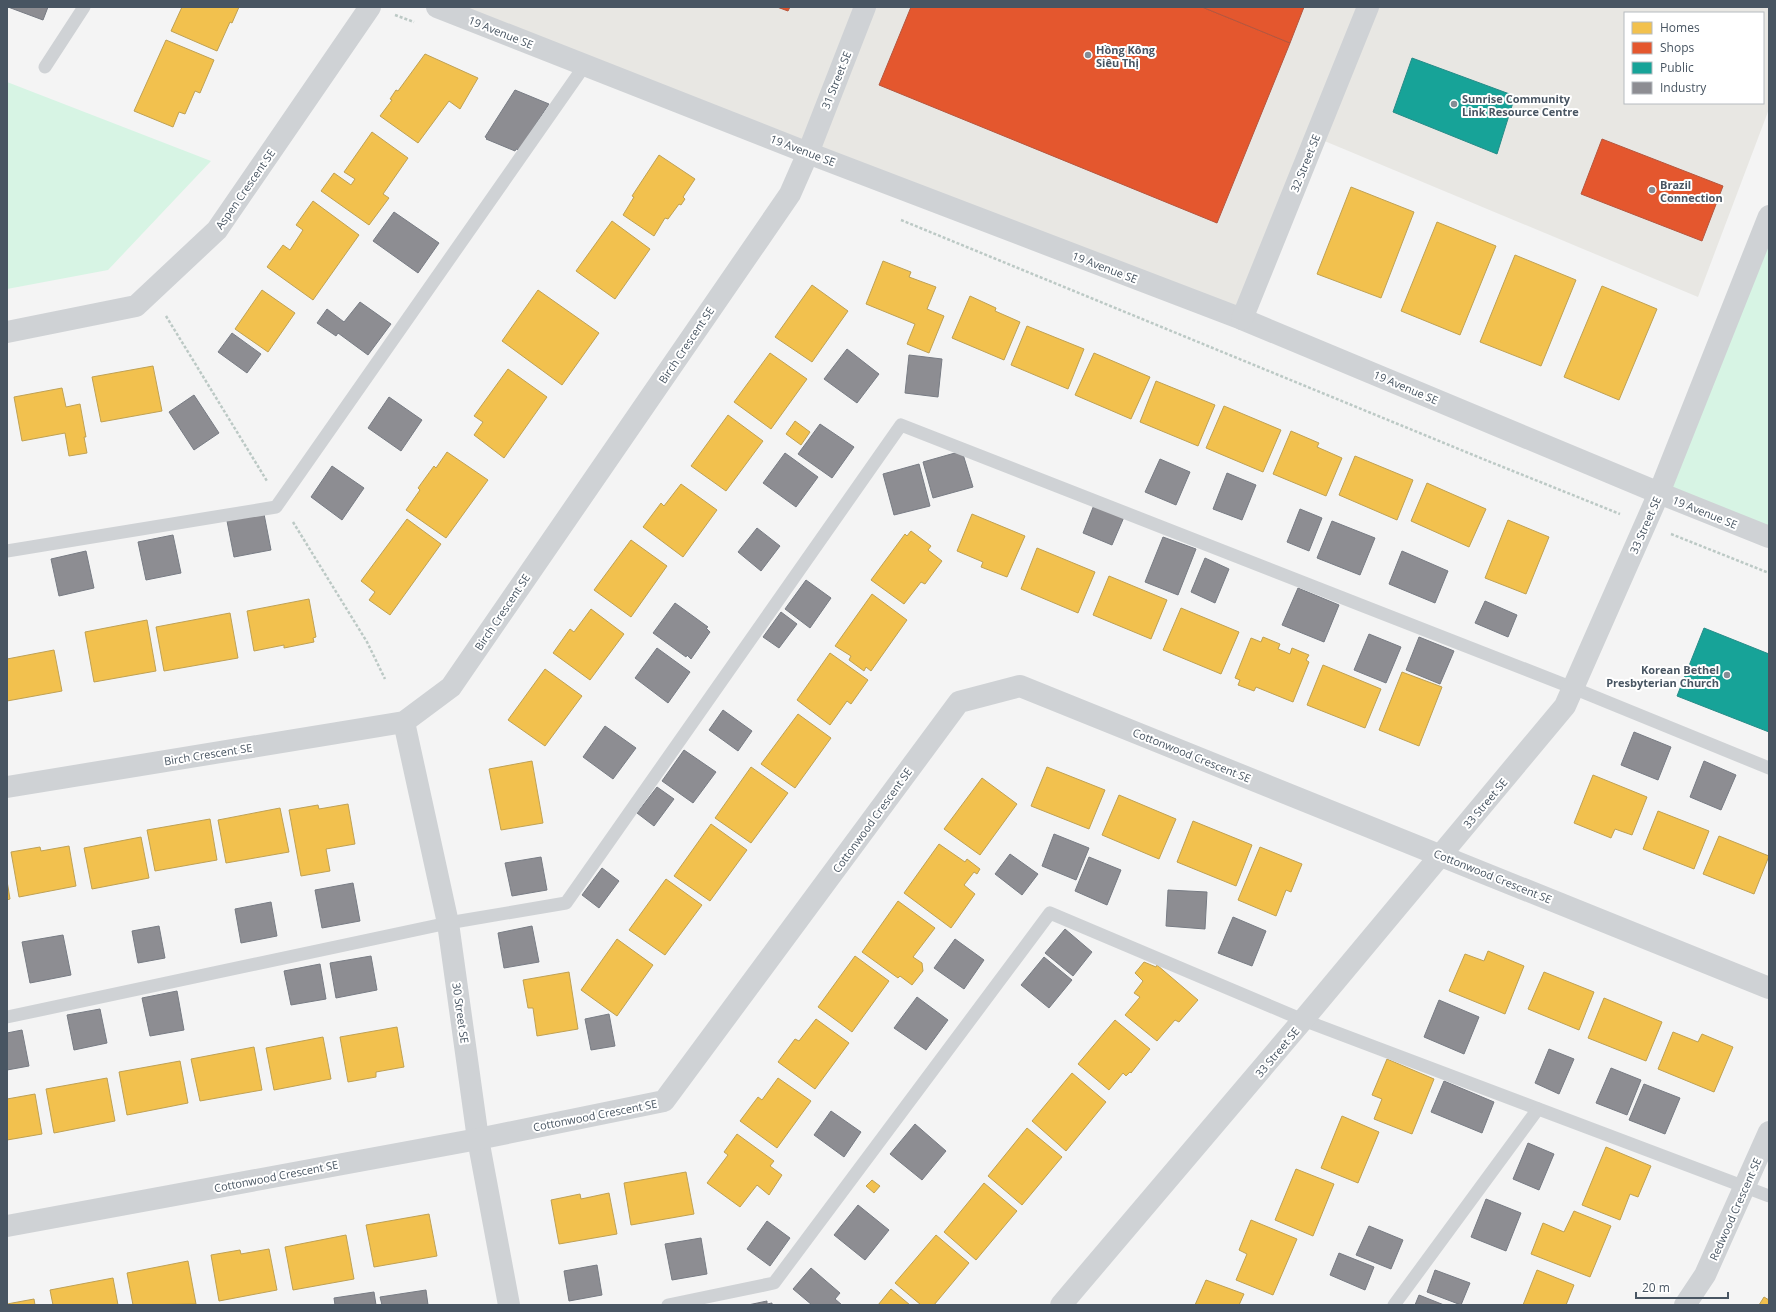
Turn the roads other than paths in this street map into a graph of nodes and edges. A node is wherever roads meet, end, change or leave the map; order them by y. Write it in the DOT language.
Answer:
graph roads {
  1 [pos="84,7"];
  2 [pos="437,7"];
  3 [pos="865,7"];
  4 [pos="1368,7"];
  5 [pos="380,10"];
  6 [pos="585,66"];
  7 [pos="45,67"];
  8 [pos="808,153"];
  9 [pos="1769,216"];
  10 [pos="1242,319"];
  11 [pos="7,332"];
  12 [pos="1659,493"];
  13 [pos="1769,537"];
  14 [pos="7,551"];
  15 [pos="1573,688"];
  16 [pos="404,722"];
  17 [pos="1769,768"];
  18 [pos="7,787"];
  19 [pos="1442,855"];
  20 [pos="448,923"];
  21 [pos="1769,988"];
  22 [pos="7,1017"];
  23 [pos="1303,1020"];
  24 [pos="1538,1109"];
  25 [pos="1769,1132"];
  26 [pos="478,1139"];
  27 [pos="1745,1187"];
  28 [pos="1769,1196"];
  29 [pos="7,1226"];
  30 [pos="509,1305"];
  31 [pos="668,1305"];
  32 [pos="1061,1305"];
  33 [pos="1394,1305"];
  34 [pos="1686,1305"];
  1 -- 7 [label="lane"];
  2 -- 6 [label="street, 19 Avenue SE"];
  3 -- 8 [label="street, 31 Street SE"];
  4 -- 10 [label="street, 32 Street SE"];
  5 -- 11 [label="street, Aspen Crescent SE"];
  6 -- 8 [label="street, 19 Avenue SE"];
  6 -- 14 [label="lane"];
  8 -- 10 [label="street, 19 Avenue SE"];
  8 -- 16 [label="street, Birch Crescent SE"];
  9 -- 12 [label="street, 33 Street SE"];
  10 -- 12 [label="street, 19 Avenue SE"];
  12 -- 13 [label="street, 19 Avenue SE"];
  12 -- 15 [label="street, 33 Street SE"];
  15 -- 17 [label="lane"];
  15 -- 19 [label="street, 33 Street SE"];
  15 -- 20 [label="lane"];
  16 -- 18 [label="street, Birch Crescent SE"];
  16 -- 20 [label="street, 30 Street SE"];
  19 -- 21 [label="street, Cottonwood Crescent SE"];
  19 -- 23 [label="street, 33 Street SE"];
  19 -- 26 [label="street, Cottonwood Crescent SE"];
  20 -- 22 [label="lane"];
  20 -- 26 [label="street, 30 Street SE"];
  23 -- 24 [label="lane"];
  23 -- 31 [label="lane"];
  23 -- 32 [label="street, 33 Street SE"];
  24 -- 27 [label="lane"];
  24 -- 33 [label="lane"];
  25 -- 27 [label="street, Redwood Crescent SE"];
  26 -- 29 [label="street, Cottonwood Crescent SE"];
  26 -- 30 [label="street, 30 Street SE"];
  27 -- 28 [label="lane"];
  27 -- 34 [label="street, Redwood Crescent SE"];
}
